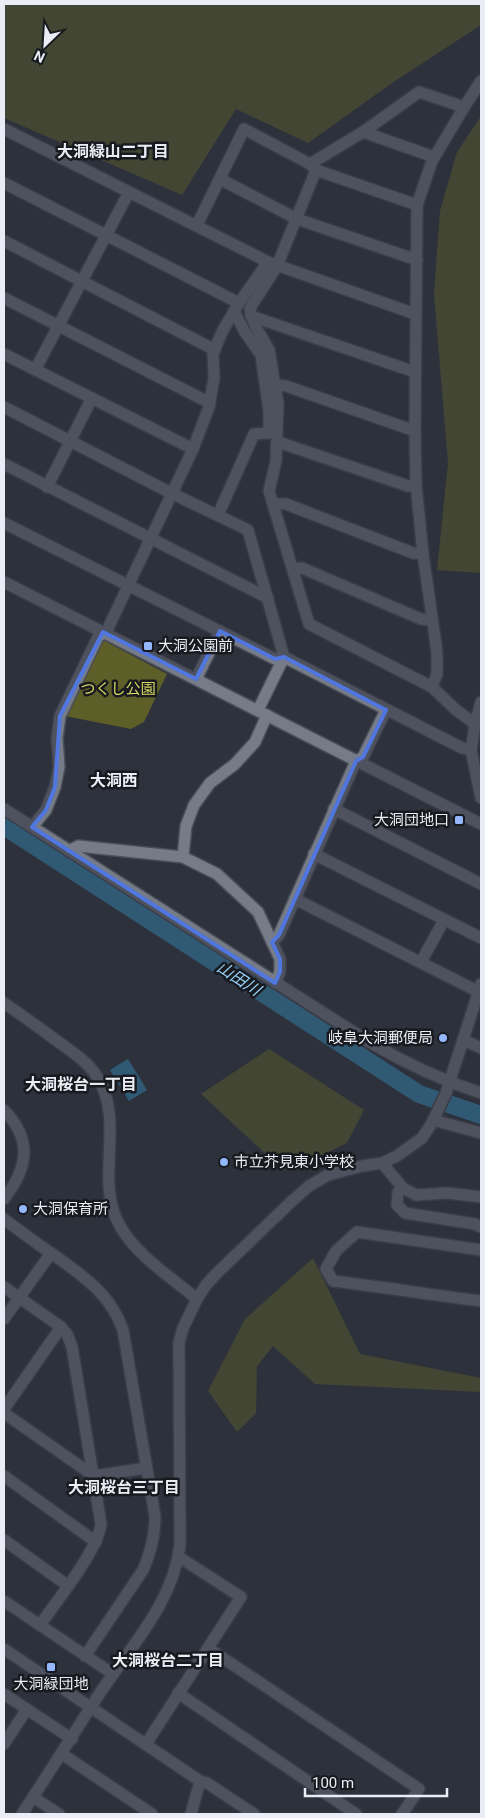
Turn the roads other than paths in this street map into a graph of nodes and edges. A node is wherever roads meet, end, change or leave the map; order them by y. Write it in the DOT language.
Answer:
graph roads {
  1 [pos="481,81"];
  2 [pos="464,106"];
  3 [pos="4,129"];
  4 [pos="363,132"];
  5 [pos="434,157"];
  6 [pos="313,167"];
  7 [pos="220,178"];
  8 [pos="4,183"];
  9 [pos="129,192"];
  10 [pos="417,205"];
  11 [pos="297,219"];
  12 [pos="197,225"];
  13 [pos="106,235"];
  14 [pos="4,241"];
  15 [pos="417,260"];
  16 [pos="272,264"];
  17 [pos="81,281"];
  18 [pos="4,298"];
  19 [pos="236,307"];
  20 [pos="415,314"];
  21 [pos="251,316"];
  22 [pos="58,326"];
  23 [pos="215,350"];
  24 [pos="4,354"];
  25 [pos="35,370"];
  26 [pos="415,372"];
  27 [pos="276,385"];
  28 [pos="92,398"];
  29 [pos="210,403"];
  30 [pos="4,407"];
  31 [pos="415,430"];
  32 [pos="70,442"];
  33 [pos="277,443"];
  34 [pos="193,449"];
  35 [pos="4,464"];
  36 [pos="416,486"];
  37 [pos="47,487"];
  38 [pos="171,493"];
  39 [pos="274,504"];
  40 [pos="218,515"];
  41 [pos="4,523"];
  42 [pos="150,540"];
  43 [pos="423,554"];
  44 [pos="294,569"];
  45 [pos="4,582"];
  46 [pos="129,585"];
  47 [pos="268,598"];
  48 [pos="432,620"];
  49 [pos="220,631"];
  50 [pos="103,632"];
  51 [pos="284,657"];
  52 [pos="196,679"];
  53 [pos="432,687"];
  54 [pos="481,702"];
  55 [pos="386,710"];
  56 [pos="263,713"];
  57 [pos="475,724"];
  58 [pos="472,750"];
  59 [pos="356,762"];
  60 [pos="481,798"];
  61 [pos="4,809"];
  62 [pos="334,809"];
  63 [pos="481,824"];
  64 [pos="32,827"];
  65 [pos="69,852"];
  66 [pos="314,854"];
  67 [pos="183,857"];
  68 [pos="481,884"];
  69 [pos="295,899"];
  70 [pos="444,920"];
  71 [pos="481,938"];
  72 [pos="272,942"];
  73 [pos="421,962"];
  74 [pos="275,983"];
  75 [pos="480,988"];
  76 [pos="4,1003"];
  77 [pos="462,1040"];
  78 [pos="481,1048"];
  79 [pos="448,1088"];
  80 [pos="481,1093"];
  81 [pos="4,1110"];
  82 [pos="436,1116"];
  83 [pos="481,1133"];
  84 [pos="382,1163"];
  85 [pos="403,1188"];
  86 [pos="481,1197"];
  87 [pos="4,1200"];
  88 [pos="4,1219"];
  89 [pos="481,1227"];
  90 [pos="481,1250"];
  91 [pos="51,1253"];
  92 [pos="4,1287"];
  93 [pos="19,1298"];
  94 [pos="197,1299"];
  95 [pos="481,1301"];
  96 [pos="4,1319"];
  97 [pos="61,1327"];
  98 [pos="4,1409"];
  99 [pos="4,1413"];
  100 [pos="146,1468"];
  101 [pos="4,1476"];
  102 [pos="94,1476"];
  103 [pos="4,1540"];
  104 [pos="96,1542"];
  105 [pos="179,1557"];
  106 [pos="67,1585"];
  107 [pos="4,1601"];
  108 [pos="40,1625"];
  109 [pos="208,1648"];
  110 [pos="4,1649"];
  111 [pos="85,1656"];
  112 [pos="113,1674"];
  113 [pos="178,1693"];
  114 [pos="4,1694"];
  115 [pos="91,1707"];
  116 [pos="27,1710"];
  117 [pos="72,1739"];
  118 [pos="4,1744"];
  119 [pos="146,1744"];
  120 [pos="62,1754"];
  121 [pos="200,1781"];
  122 [pos="33,1797"];
  123 [pos="22,1814"];
  124 [pos="59,1814"];
  125 [pos="152,1814"];
  126 [pos="191,1814"];
  127 [pos="254,1814"];
  128 [pos="356,1814"];
  129 [pos="402,1814"];
  1 -- 2 [label="street"];
  2 -- 4 [label="street"];
  2 -- 5 [label="street"];
  3 -- 9 [label="street"];
  4 -- 5 [label="street"];
  4 -- 6 [label="street"];
  5 -- 10 [label="street"];
  6 -- 7 [label="street"];
  6 -- 10 [label="street"];
  6 -- 11 [label="street"];
  7 -- 11 [label="street"];
  7 -- 12 [label="street"];
  8 -- 13 [label="street"];
  9 -- 12 [label="street"];
  9 -- 13 [label="street"];
  10 -- 15 [label="street"];
  11 -- 15 [label="street"];
  11 -- 16 [label="street"];
  12 -- 16 [label="street"];
  13 -- 17 [label="street"];
  13 -- 19 [label="street"];
  14 -- 17 [label="street"];
  15 -- 20 [label="street"];
  16 -- 19 [label="street"];
  16 -- 20 [label="street"];
  16 -- 21 [label="street"];
  17 -- 22 [label="street"];
  17 -- 23 [label="street"];
  18 -- 22 [label="street"];
  19 -- 23 [label="street"];
  19 -- 40 [label="street"];
  20 -- 26 [label="street"];
  21 -- 26 [label="street"];
  21 -- 27 [label="street"];
  22 -- 25 [label="street"];
  22 -- 29 [label="street"];
  23 -- 29 [label="street"];
  24 -- 25 [label="street"];
  25 -- 28 [label="street"];
  26 -- 31 [label="street"];
  27 -- 31 [label="street"];
  27 -- 33 [label="street"];
  28 -- 32 [label="street"];
  28 -- 34 [label="street"];
  29 -- 34 [label="street"];
  30 -- 32 [label="street"];
  31 -- 36 [label="street"];
  32 -- 37 [label="street"];
  32 -- 38 [label="street"];
  33 -- 36 [label="street"];
  33 -- 39 [label="street"];
  34 -- 38 [label="street"];
  35 -- 37 [label="street"];
  36 -- 43 [label="street"];
  37 -- 42 [label="street"];
  38 -- 40 [label="street"];
  38 -- 42 [label="street"];
  39 -- 43 [label="street"];
  39 -- 44 [label="street"];
  40 -- 47 [label="street"];
  41 -- 46 [label="street"];
  42 -- 46 [label="street"];
  42 -- 47 [label="street"];
  43 -- 48 [label="street"];
  44 -- 48 [label="street"];
  44 -- 53 [label="street"];
  45 -- 50 [label="street"];
  46 -- 49 [label="street"];
  46 -- 50 [label="street"];
  47 -- 51 [label="street"];
  48 -- 53 [label="street"];
  49 -- 51 [label="street"];
  49 -- 52 [label="street"];
  50 -- 52 [label="street"];
  50 -- 64 [label="street"];
  51 -- 55 [label="street"];
  51 -- 56 [label="street"];
  52 -- 56 [label="street"];
  53 -- 57 [label="street"];
  54 -- 57 [label="street"];
  55 -- 58 [label="street"];
  55 -- 59 [label="street"];
  56 -- 59 [label="street"];
  56 -- 67 [label="street"];
  57 -- 58 [label="street"];
  58 -- 60 [label="street"];
  59 -- 62 [label="street"];
  59 -- 63 [label="street"];
  61 -- 64 [label="street"];
  62 -- 66 [label="street"];
  62 -- 68 [label="street"];
  64 -- 65 [label="street"];
  65 -- 67 [label="street"];
  65 -- 74 [label="street"];
  66 -- 69 [label="street"];
  66 -- 70 [label="street"];
  67 -- 72 [label="street"];
  69 -- 72 [label="street"];
  69 -- 73 [label="street"];
  70 -- 71 [label="street"];
  70 -- 73 [label="street"];
  72 -- 74 [label="street"];
  73 -- 75 [label="street"];
  74 -- 79 [label="street"];
  75 -- 77 [label="street"];
  76 -- 94 [label="street"];
  77 -- 78 [label="street"];
  77 -- 79 [label="street"];
  79 -- 80 [label="street"];
  79 -- 82 [label="street"];
  81 -- 87 [label="street"];
  82 -- 83 [label="street"];
  82 -- 84 [label="street"];
  84 -- 85 [label="street"];
  84 -- 94 [label="street"];
  85 -- 86 [label="street"];
  85 -- 89 [label="street"];
  88 -- 91 [label="street"];
  90 -- 95 [label="street"];
  91 -- 93 [label="street"];
  91 -- 100 [label="street"];
  92 -- 93 [label="street"];
  93 -- 96 [label="street"];
  93 -- 97 [label="street"];
  94 -- 105 [label="street"];
  97 -- 98 [label="street"];
  97 -- 102 [label="street"];
  99 -- 102 [label="street"];
  100 -- 102 [label="street"];
  100 -- 111 [label="street"];
  101 -- 104 [label="street"];
  102 -- 104 [label="street"];
  103 -- 106 [label="street"];
  104 -- 106 [label="street"];
  105 -- 109 [label="street"];
  105 -- 112 [label="street"];
  106 -- 108 [label="street"];
  107 -- 108 [label="street"];
  108 -- 111 [label="street"];
  109 -- 113 [label="street"];
  109 -- 129 [label="street"];
  110 -- 115 [label="street"];
  111 -- 112 [label="street"];
  112 -- 115 [label="street"];
  113 -- 119 [label="street"];
  113 -- 128 [label="street"];
  114 -- 116 [label="street"];
  115 -- 117 [label="street"];
  115 -- 119 [label="street"];
  116 -- 117 [label="street"];
  116 -- 118 [label="street"];
  117 -- 120 [label="street"];
  119 -- 121 [label="street"];
  120 -- 122 [label="street"];
  120 -- 125 [label="street"];
  121 -- 126 [label="street"];
  121 -- 127 [label="street"];
  122 -- 123 [label="street"];
  122 -- 124 [label="street"];
}
